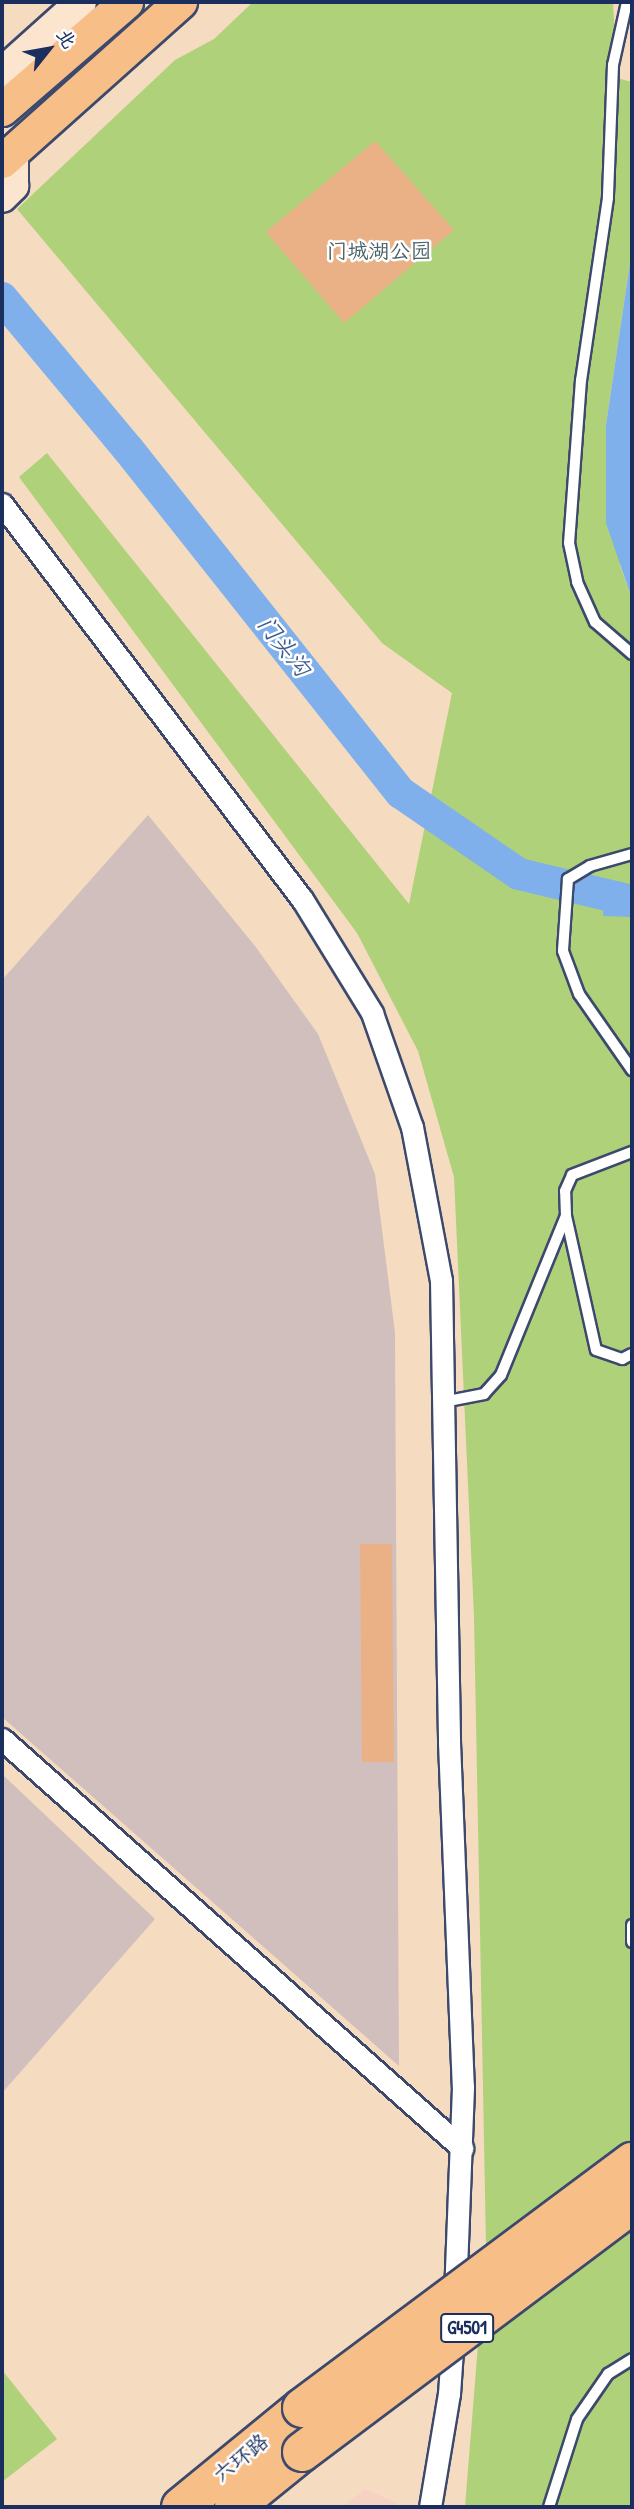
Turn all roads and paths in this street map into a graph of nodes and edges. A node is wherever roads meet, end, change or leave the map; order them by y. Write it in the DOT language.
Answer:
graph roads {
  1 [pos="81,2"];
  2 [pos="125,2"];
  3 [pos="180,2"];
  4 [pos="626,2"];
  5 [pos="2,73"];
  6 [pos="2,109"];
  7 [pos="7,156"];
  8 [pos="2,197"];
  9 [pos="2,504"];
  10 [pos="632,654"];
  11 [pos="632,855"];
  12 [pos="632,1070"];
  13 [pos="632,1153"];
  14 [pos="566,1216"];
  15 [pos="632,1354"];
  16 [pos="443,1402"];
  17 [pos="2,1739"];
  18 [pos="632,1925"];
  19 [pos="632,1942"];
  20 [pos="462,2148"];
  21 [pos="632,2162"];
  22 [pos="632,2204"];
  23 [pos="632,2359"];
  24 [pos="181,2507"];
  25 [pos="234,2507"];
  26 [pos="429,2507"];
  27 [pos="549,2507"];
  1 -- 5 [label="street"];
  2 -- 6 [label="main road"];
  3 -- 7 [label="main road"];
  4 -- 10 [label="lane"];
  7 -- 8 [label="street"];
  9 -- 16 [label="street"];
  11 -- 12 [label="lane"];
  13 -- 14 [label="lane"];
  14 -- 15 [label="lane"];
  14 -- 16 [label="lane"];
  16 -- 20 [label="street"];
  17 -- 20 [label="street"];
  18 -- 19 [label="lane"];
  20 -- 26 [label="street"];
  21 -- 24 [label="highway, 六环路 / G4501, bridge"];
  22 -- 25 [label="highway, G4501, bridge"];
  23 -- 27 [label="lane"];
}
